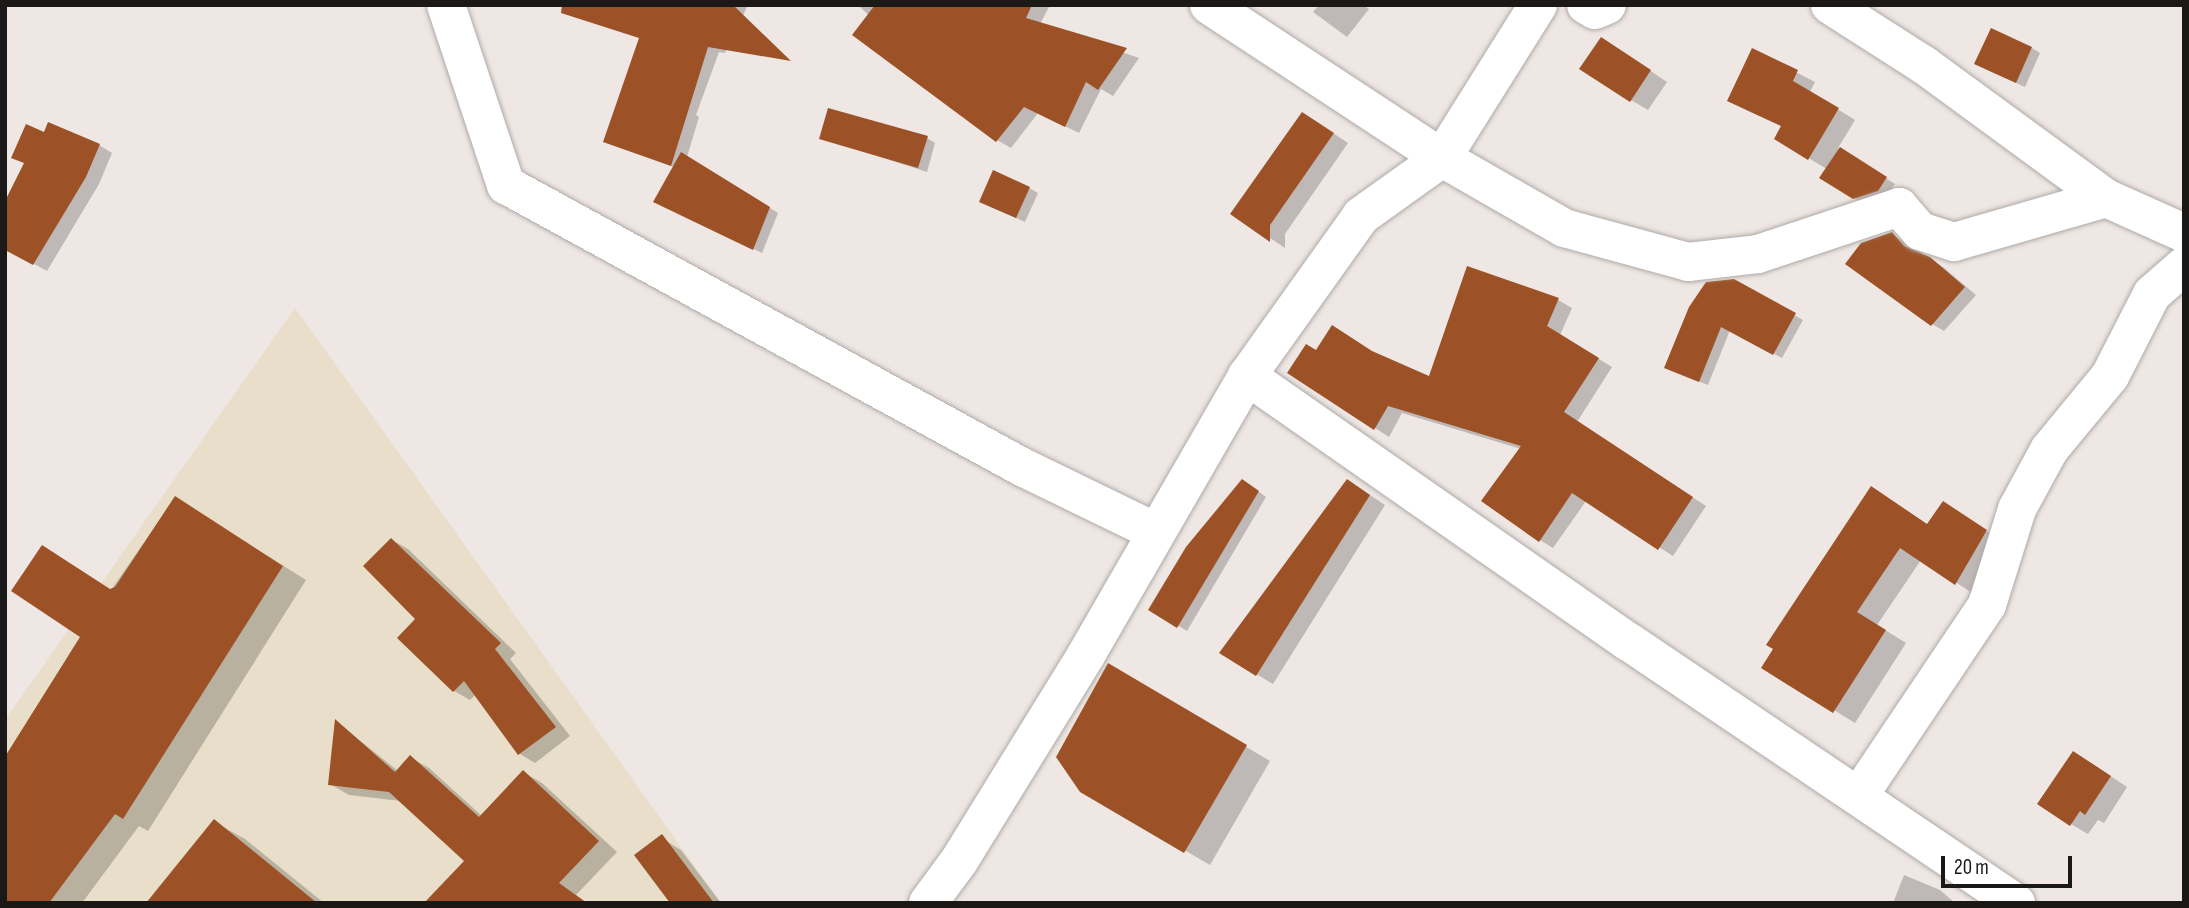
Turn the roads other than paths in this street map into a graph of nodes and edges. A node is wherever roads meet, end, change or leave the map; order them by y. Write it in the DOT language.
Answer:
graph roads {
  1 [pos="446,5"];
  2 [pos="1209,5"];
  3 [pos="1538,5"];
  4 [pos="1586,5"];
  5 [pos="1607,5"];
  6 [pos="1830,5"];
  7 [pos="1442,158"];
  8 [pos="2106,198"];
  9 [pos="2184,233"];
  10 [pos="2184,266"];
  11 [pos="1247,376"];
  12 [pos="1156,532"];
  13 [pos="1860,794"];
  14 [pos="928,903"];
  15 [pos="2016,903"];
  1 -- 12 [label="street"];
  2 -- 7 [label="street"];
  3 -- 7 [label="street"];
  4 -- 5 [label="street"];
  6 -- 8 [label="street"];
  7 -- 8 [label="street"];
  7 -- 11 [label="street"];
  8 -- 9 [label="street"];
  10 -- 13 [label="street"];
  11 -- 12 [label="street"];
  11 -- 13 [label="street"];
  12 -- 14 [label="street"];
  13 -- 15 [label="street"];
}
